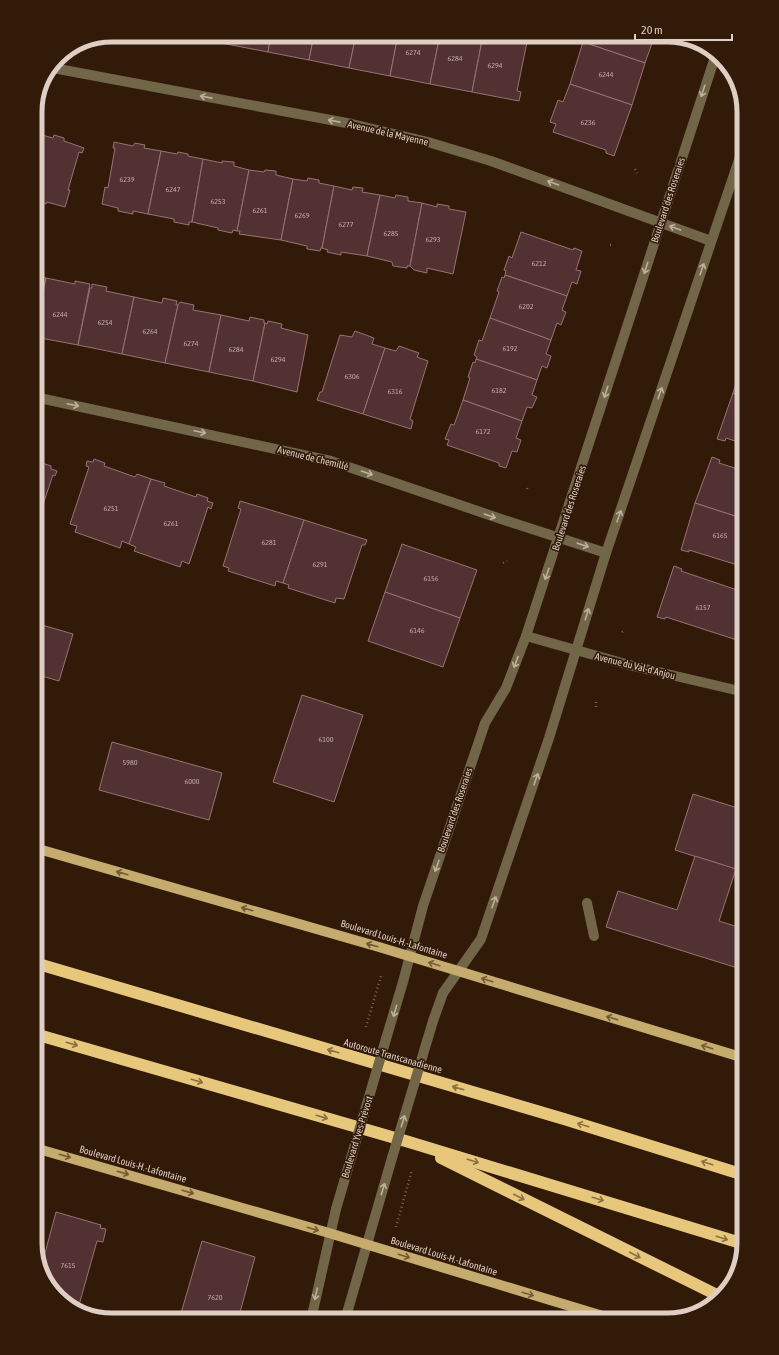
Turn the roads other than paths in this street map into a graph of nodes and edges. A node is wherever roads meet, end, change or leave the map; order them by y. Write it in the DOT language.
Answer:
graph roads {
  1 [pos="714,60"];
  2 [pos="57,69"];
  3 [pos="737,165"];
  4 [pos="660,223"];
  5 [pos="711,241"];
  6 [pos="42,399"];
  7 [pos="559,538"];
  8 [pos="606,553"];
  9 [pos="526,636"];
  10 [pos="576,651"];
  11 [pos="737,690"];
  12 [pos="42,850"];
  13 [pos="587,903"];
  14 [pos="594,936"];
  15 [pos="410,956"];
  16 [pos="42,965"];
  17 [pos="458,971"];
  18 [pos="42,1036"];
  19 [pos="737,1056"];
  20 [pos="409,1142"];
  21 [pos="42,1150"];
  22 [pos="737,1173"];
  23 [pos="329,1233"];
  24 [pos="737,1242"];
  25 [pos="367,1245"];
  26 [pos="716,1294"];
  27 [pos="312,1313"];
  28 [pos="347,1313"];
  29 [pos="593,1313"];
  1 -- 4 [label="street, Boulevard des Roseraies, one-way"];
  4 -- 2 [label="street, Avenue de la Mayenne, one-way"];
  3 -- 5 [label="street"];
  5 -- 4 [label="street, Avenue de la Mayenne, one-way"];
  4 -- 7 [label="street, Boulevard des Roseraies, one-way"];
  8 -- 5 [label="street, one-way"];
  6 -- 7 [label="street, Avenue de Chemillé, one-way"];
  7 -- 8 [label="street, Avenue de Chemillé, one-way"];
  7 -- 9 [label="street, Boulevard des Roseraies, one-way"];
  10 -- 8 [label="street, one-way"];
  9 -- 10 [label="street, Avenue du Val-d'Anjou"];
  9 -- 15 [label="street, Boulevard des Roseraies, one-way"];
  10 -- 11 [label="street, Avenue du Val-d'Anjou"];
  17 -- 10 [label="street, one-way"];
  15 -- 12 [label="main road, Boulevard Louis-H.-Lafontaine, one-way"];
  13 -- 14 [label="street"];
  17 -- 15 [label="main road, Boulevard Louis-H.-Lafontaine, one-way"];
  15 -- 23 [label="street, Boulevard Yves-Prévost, one-way, bridge"];
  22 -- 16 [label="highway, Autoroute Transcanadienne, one-way"];
  19 -- 17 [label="main road, Boulevard Louis-H.-Lafontaine, one-way"];
  25 -- 17 [label="street, one-way, bridge"];
  18 -- 20 [label="highway, one-way"];
  20 -- 24 [label="highway, one-way"];
  20 -- 26 [label="highway, one-way"];
  21 -- 23 [label="main road, Boulevard Louis-H.-Lafontaine, one-way"];
  23 -- 25 [label="main road, Boulevard Louis-H.-Lafontaine"];
  23 -- 27 [label="street, Boulevard Yves-Prévost, one-way"];
  25 -- 28 [label="street"];
  25 -- 29 [label="main road, Boulevard Louis-H.-Lafontaine, one-way"];
}
